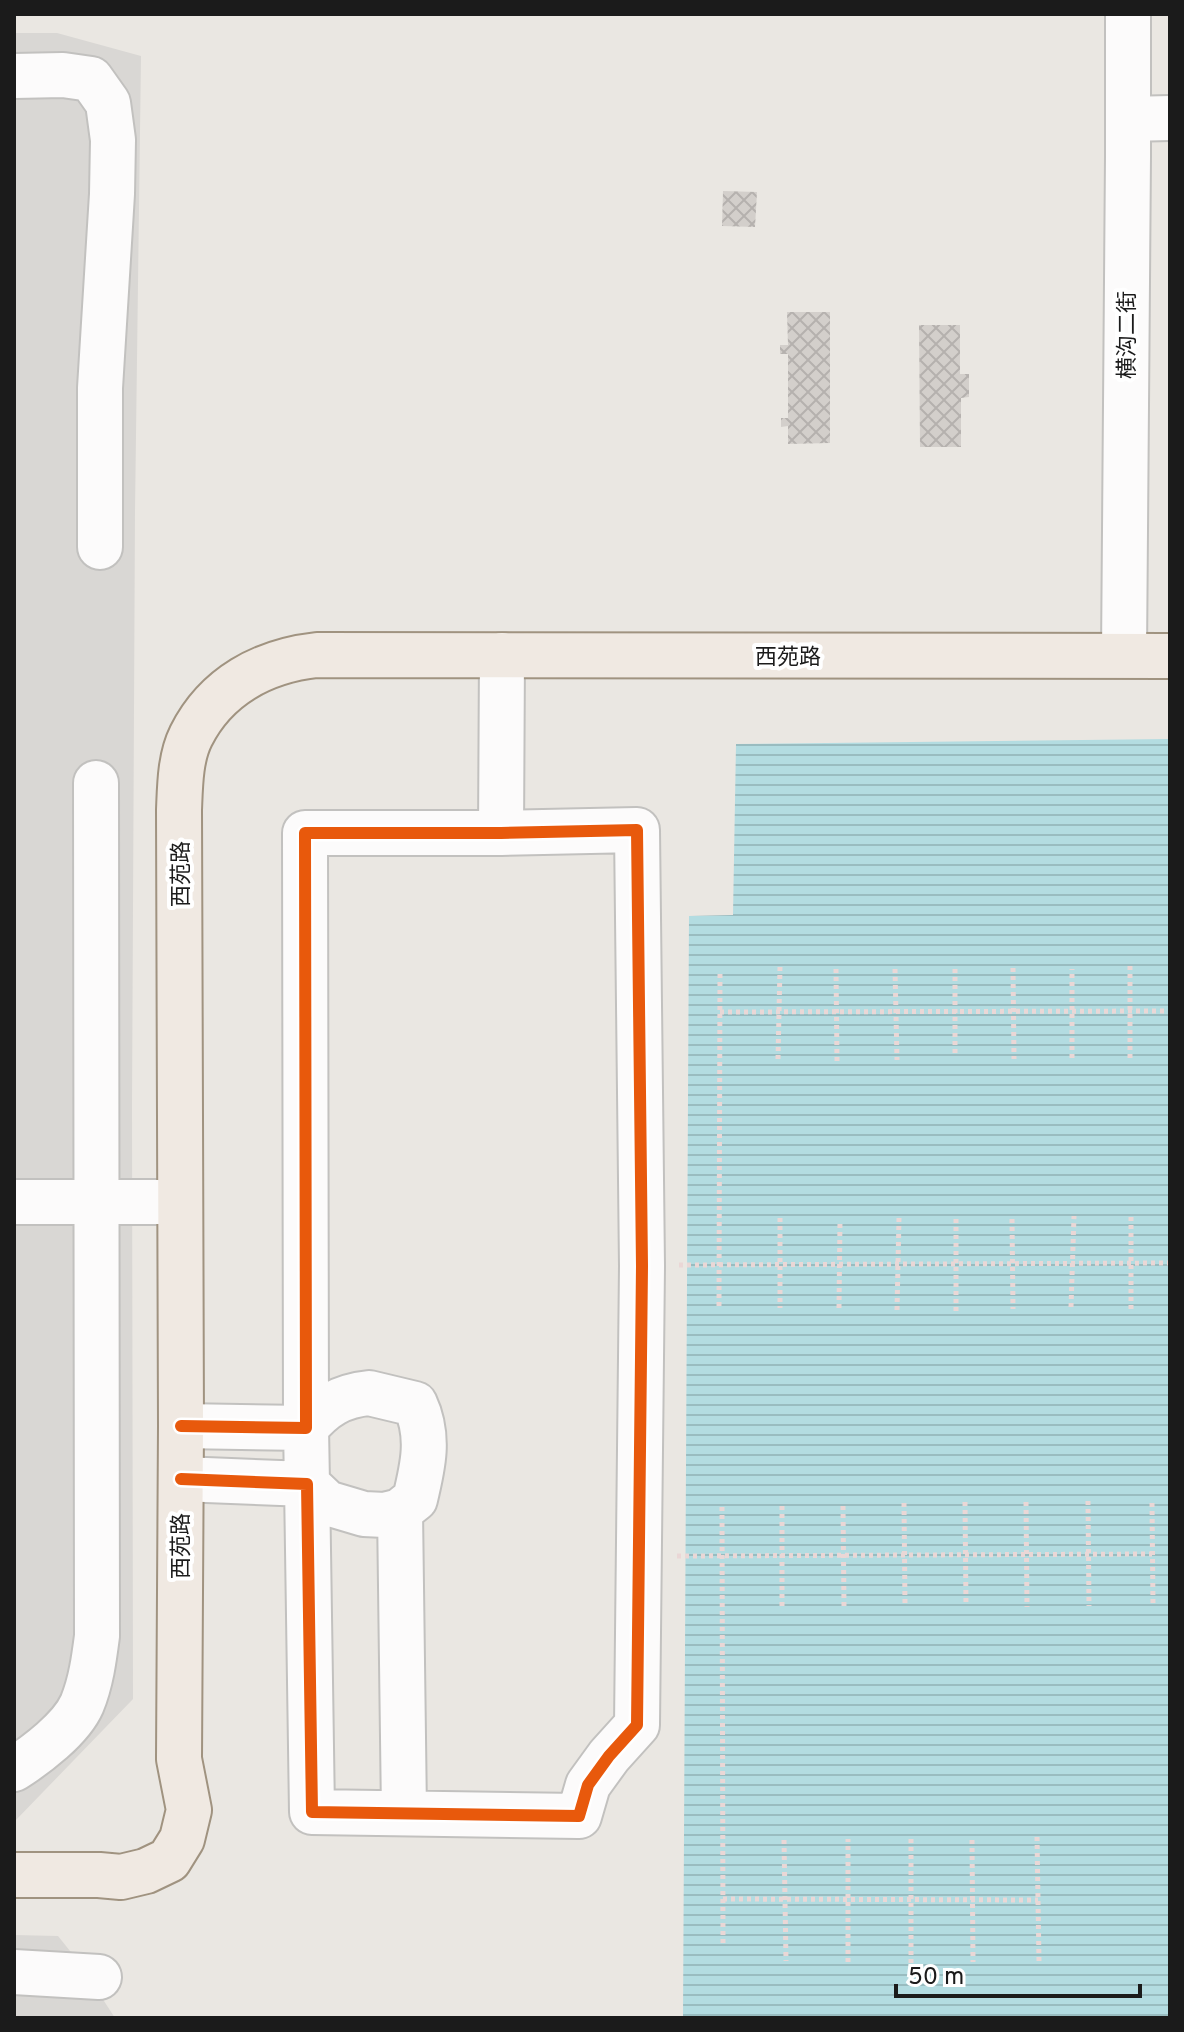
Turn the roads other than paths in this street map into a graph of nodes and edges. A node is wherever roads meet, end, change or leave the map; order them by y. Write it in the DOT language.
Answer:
graph roads {
  1 [pos="1128,14"];
  2 [pos="14,76"];
  3 [pos="1149,119"];
  4 [pos="100,547"];
  5 [pos="502,655"];
  6 [pos="1124,655"];
  7 [pos="1170,656"];
  8 [pos="96,783"];
  9 [pos="501,833"];
  10 [pos="96,1201"];
  11 [pos="14,1202"];
  12 [pos="179,1202"];
  13 [pos="181,1426"];
  14 [pos="306,1428"];
  15 [pos="181,1479"];
  16 [pos="307,1484"];
  17 [pos="400,1511"];
  18 [pos="14,1769"];
  19 [pos="404,1813"];
  20 [pos="14,1875"];
  21 [pos="14,1972"];
  22 [pos="99,1977"];
  1 -- 3 [label="street, 横沟二街"];
  2 -- 4 [label="street"];
  3 -- 6 [label="street, 横沟二街"];
  5 -- 6 [label="main road, 西苑路"];
  5 -- 9 [label="street"];
  5 -- 12 [label="main road, 西苑路"];
  6 -- 7 [label="main road, 西苑路"];
  8 -- 10 [label="street"];
  9 -- 14 [label="street"];
  9 -- 19 [label="street"];
  10 -- 11 [label="street"];
  10 -- 12 [label="street"];
  10 -- 18 [label="street"];
  12 -- 13 [label="main road, 西苑路"];
  13 -- 14 [label="street"];
  13 -- 15 [label="main road, 西苑路"];
  14 -- 16 [label="street"];
  14 -- 17 [label="street"];
  15 -- 16 [label="street"];
  15 -- 20 [label="main road, 西苑路"];
  16 -- 17 [label="street"];
  16 -- 19 [label="street"];
  17 -- 19 [label="street"];
  21 -- 22 [label="street"];
}
